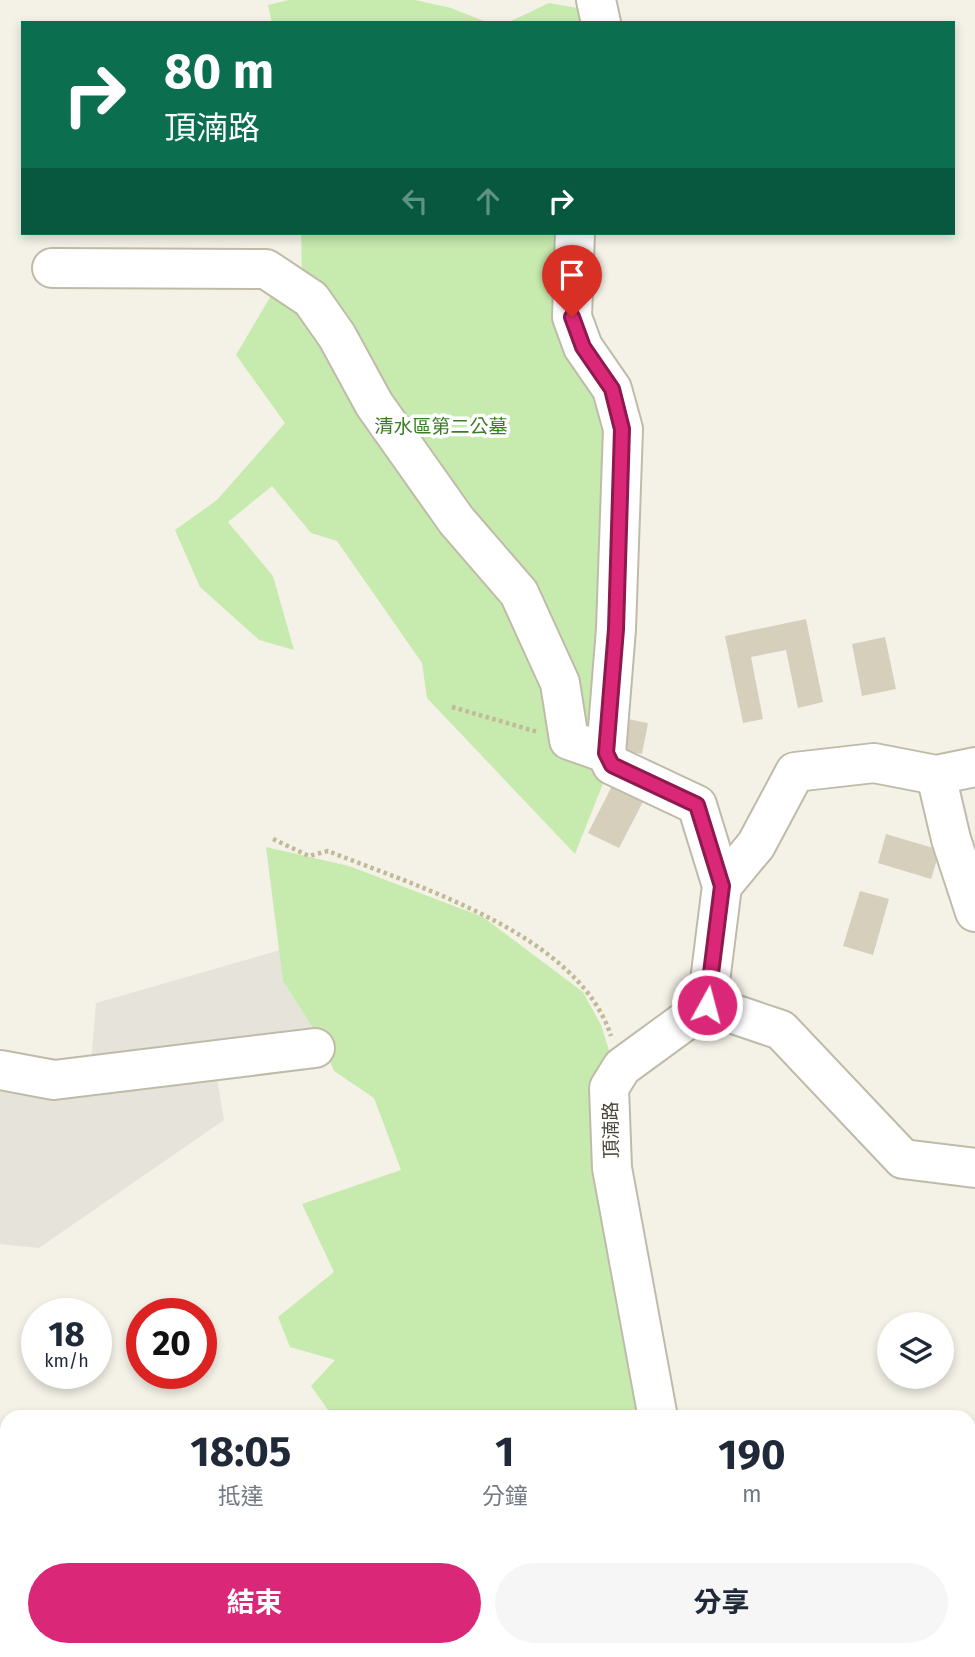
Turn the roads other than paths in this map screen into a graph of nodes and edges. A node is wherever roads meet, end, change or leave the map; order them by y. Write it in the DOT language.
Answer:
graph roads {
  1 [pos="596,0"];
  2 [pos="601,21"];
  3 [pos="575,235"];
  4 [pos="52,268"];
  5 [pos="606,753"];
  6 [pos="975,767"];
  7 [pos="936,775"];
  8 [pos="722,886"];
  9 [pos="975,912"];
  10 [pos="707,1005"];
  11 [pos="315,1048"];
  12 [pos="0,1070"];
  13 [pos="975,1167"];
  14 [pos="657,1410"];
  1 -- 2 [label="street"];
  3 -- 5 [label="street"];
  4 -- 5 [label="street"];
  5 -- 8 [label="street"];
  6 -- 7 [label="street"];
  7 -- 8 [label="street"];
  7 -- 9 [label="street"];
  8 -- 10 [label="street"];
  10 -- 13 [label="street"];
  10 -- 14 [label="street, 頂湳路"];
  11 -- 12 [label="street"];
}
